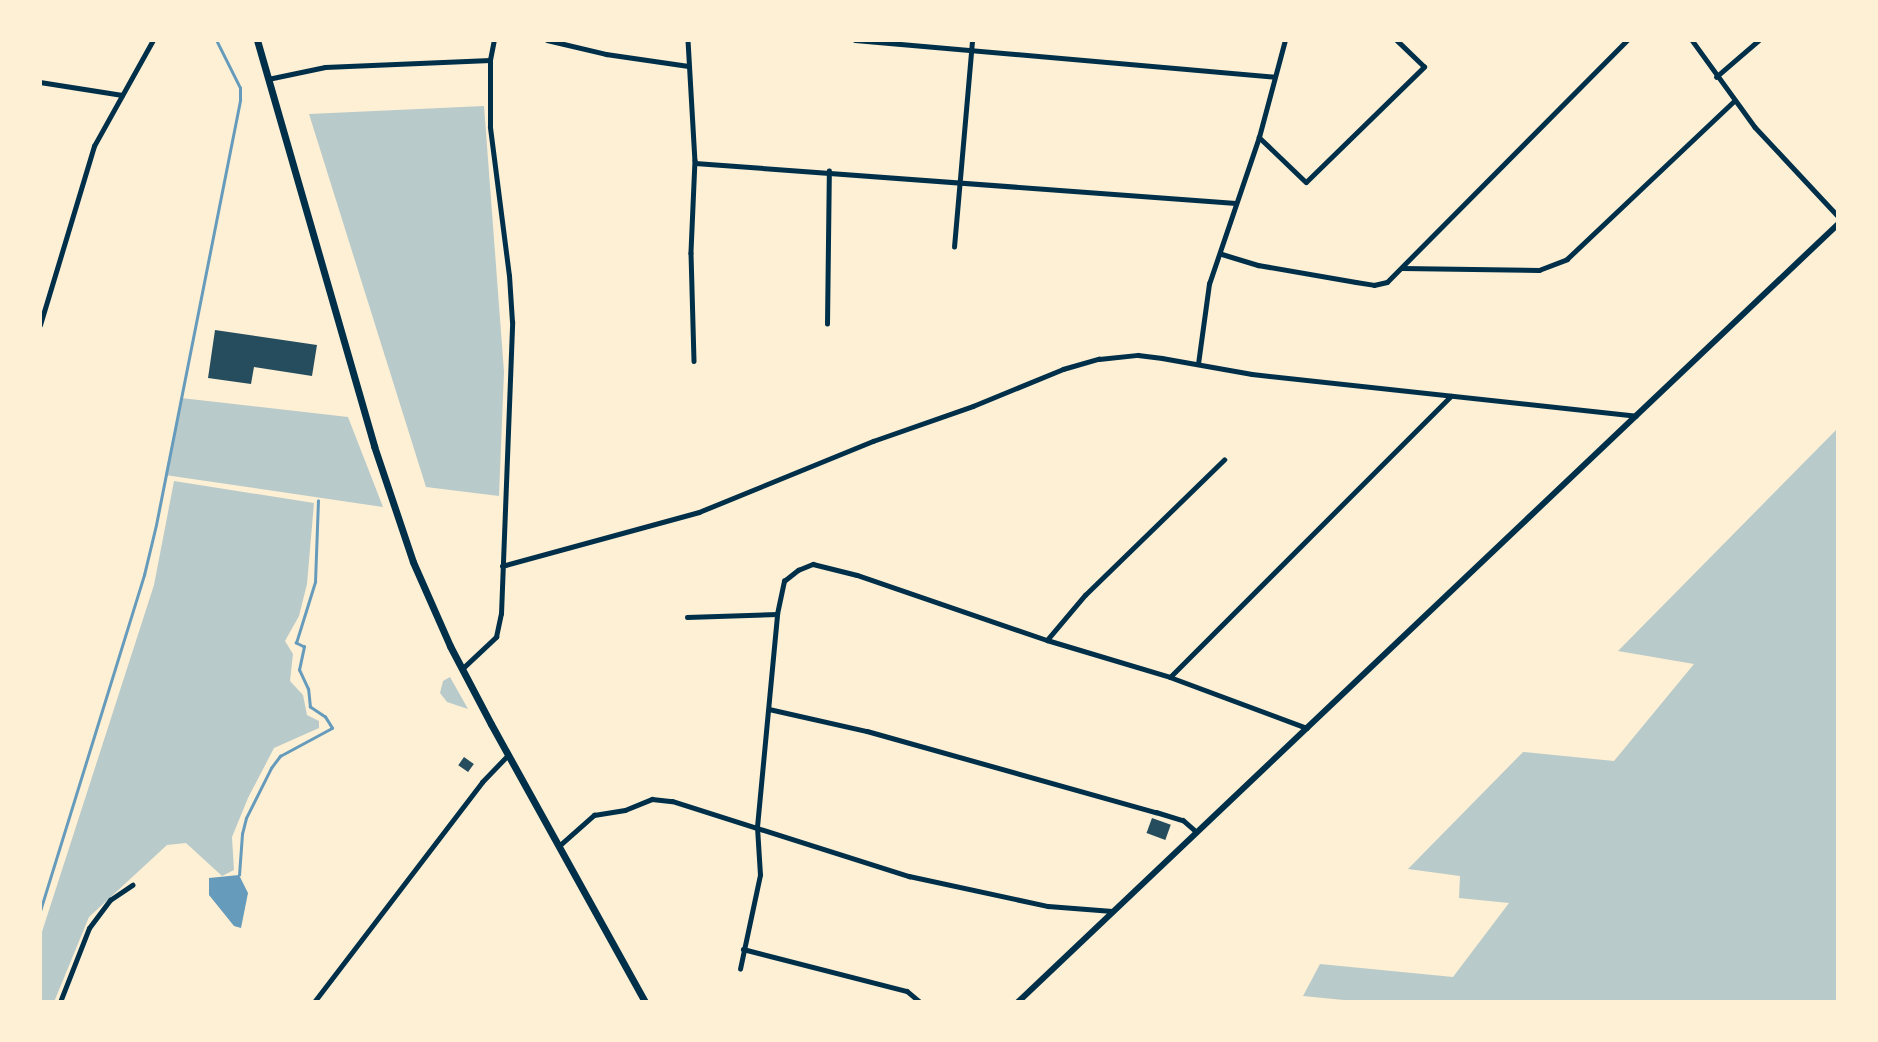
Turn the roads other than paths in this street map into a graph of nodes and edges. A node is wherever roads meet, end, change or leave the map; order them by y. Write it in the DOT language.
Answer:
graph roads {
  1 [pos="153,40"];
  2 [pos="257,40"];
  3 [pos="494,40"];
  4 [pos="547,40"];
  5 [pos="688,40"];
  6 [pos="855,40"];
  7 [pos="972,40"];
  8 [pos="1285,40"];
  9 [pos="1396,40"];
  10 [pos="1627,40"];
  11 [pos="1692,40"];
  12 [pos="1759,40"];
  13 [pos="971,53"];
  14 [pos="490,60"];
  15 [pos="688,66"];
  16 [pos="1274,77"];
  17 [pos="1716,77"];
  18 [pos="268,80"];
  19 [pos="40,82"];
  20 [pos="122,95"];
  21 [pos="1734,101"];
  22 [pos="1259,137"];
  23 [pos="695,163"];
  24 [pos="829,171"];
  25 [pos="959,181"];
  26 [pos="1236,203"];
  27 [pos="1838,216"];
  28 [pos="1838,224"];
  29 [pos="954,247"];
  30 [pos="1222,254"];
  31 [pos="1402,268"];
  32 [pos="827,324"];
  33 [pos="40,325"];
  34 [pos="694,361"];
  35 [pos="1198,364"];
  36 [pos="1452,395"];
  37 [pos="1636,416"];
  38 [pos="1224,460"];
  39 [pos="502,566"];
  40 [pos="777,614"];
  41 [pos="687,617"];
  42 [pos="1047,640"];
  43 [pos="462,669"];
  44 [pos="1170,677"];
  45 [pos="769,709"];
  46 [pos="1307,728"];
  47 [pos="508,755"];
  48 [pos="757,827"];
  49 [pos="1197,832"];
  50 [pos="558,847"];
  51 [pos="132,885"];
  52 [pos="1112,911"];
  53 [pos="743,949"];
  54 [pos="740,968"];
  55 [pos="60,1002"];
  56 [pos="314,1002"];
  57 [pos="645,1002"];
  58 [pos="920,1002"];
  59 [pos="1018,1002"];
  1 -- 20 [label="street"];
  2 -- 18 [label="highway"];
  3 -- 14 [label="street"];
  4 -- 15 [label="street"];
  5 -- 15 [label="street"];
  6 -- 13 [label="street"];
  7 -- 13 [label="street"];
  8 -- 16 [label="street"];
  9 -- 22 [label="street"];
  10 -- 31 [label="street"];
  11 -- 17 [label="street"];
  12 -- 17 [label="street"];
  13 -- 16 [label="street"];
  13 -- 25 [label="street"];
  14 -- 18 [label="street"];
  14 -- 39 [label="street"];
  15 -- 23 [label="street"];
  16 -- 22 [label="street"];
  17 -- 21 [label="street"];
  18 -- 43 [label="highway"];
  19 -- 20 [label="street"];
  20 -- 33 [label="street"];
  21 -- 27 [label="street"];
  21 -- 31 [label="street"];
  22 -- 26 [label="street"];
  23 -- 24 [label="street"];
  23 -- 34 [label="street"];
  24 -- 25 [label="street"];
  24 -- 32 [label="street"];
  25 -- 26 [label="street"];
  25 -- 29 [label="street"];
  26 -- 30 [label="street"];
  28 -- 37 [label="main road"];
  30 -- 31 [label="street"];
  30 -- 35 [label="street"];
  35 -- 36 [label="street"];
  35 -- 39 [label="street"];
  36 -- 37 [label="street"];
  36 -- 44 [label="street"];
  37 -- 46 [label="main road"];
  38 -- 42 [label="street"];
  39 -- 43 [label="street"];
  40 -- 41 [label="street"];
  40 -- 42 [label="street"];
  40 -- 45 [label="street"];
  42 -- 44 [label="street"];
  43 -- 47 [label="highway"];
  44 -- 46 [label="street"];
  45 -- 48 [label="street"];
  45 -- 49 [label="street"];
  46 -- 49 [label="main road"];
  47 -- 50 [label="highway"];
  47 -- 56 [label="street"];
  48 -- 50 [label="street"];
  48 -- 52 [label="street"];
  48 -- 53 [label="street"];
  49 -- 52 [label="main road"];
  50 -- 57 [label="highway"];
  51 -- 55 [label="street"];
  52 -- 59 [label="main road"];
  53 -- 54 [label="street"];
  53 -- 58 [label="street"];
}
